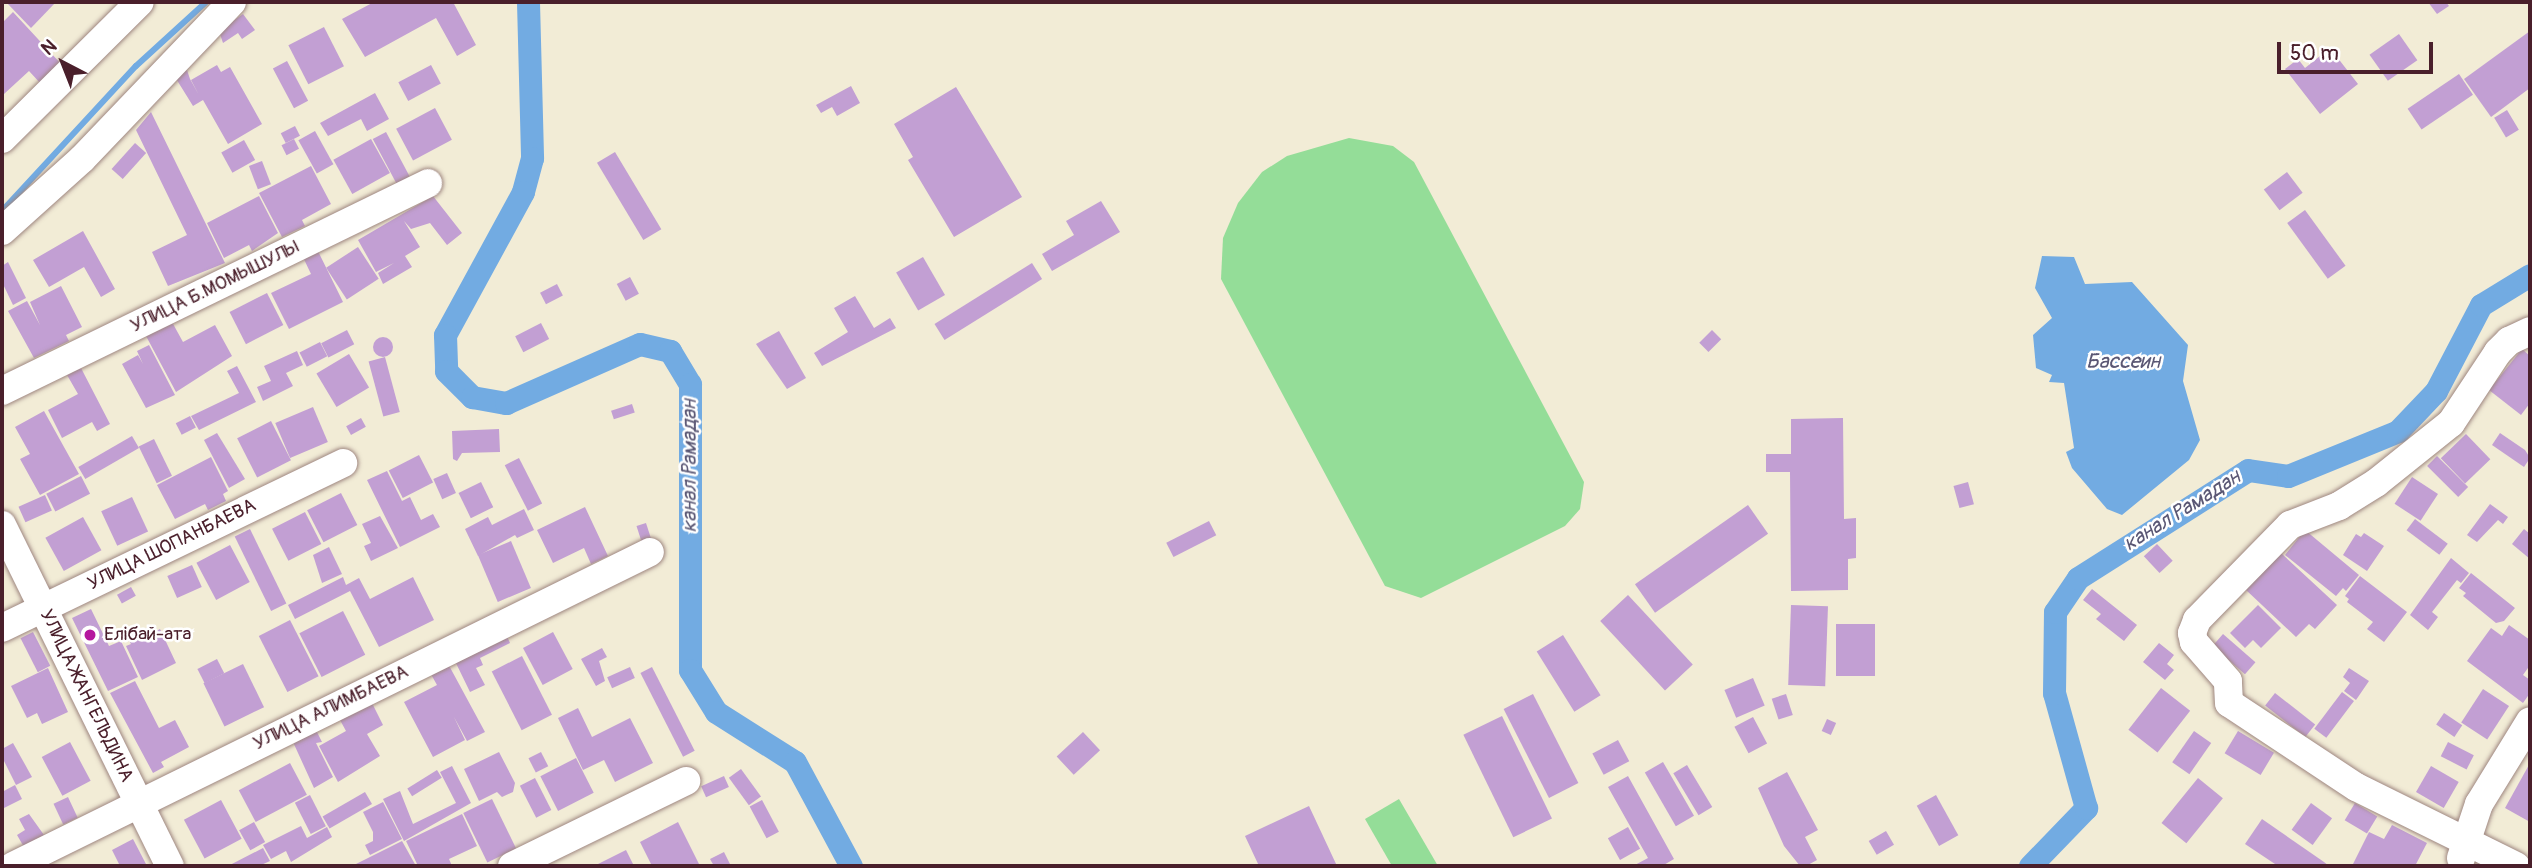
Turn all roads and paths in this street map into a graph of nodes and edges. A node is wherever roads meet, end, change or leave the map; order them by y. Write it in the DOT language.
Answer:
graph roads {
  1 [pos="139,2"];
  2 [pos="232,2"];
  3 [pos="2,139"];
  4 [pos="428,183"];
  5 [pos="2,231"];
  6 [pos="2530,331"];
  7 [pos="2,391"];
  8 [pos="343,463"];
  9 [pos="2,526"];
  10 [pos="650,552"];
  11 [pos="41,608"];
  12 [pos="2,628"];
  13 [pos="2530,721"];
  14 [pos="686,780"];
  15 [pos="139,803"];
  16 [pos="2456,856"];
  17 [pos="13,866"];
  18 [pos="170,866"];
  19 [pos="512,866"];
  20 [pos="2516,866"];
  1 -- 3 [label="street"];
  2 -- 5 [label="street"];
  4 -- 7 [label="street, УЛИЦА Б.МОМЫШУЛЫ"];
  6 -- 16 [label="street"];
  8 -- 11 [label="street, УЛИЦА ШОПАНБАЕВА"];
  9 -- 11 [label="street, УЛИЦА ЖАНГЕЛЬДИНА"];
  10 -- 15 [label="street, УЛИЦА АЛИМБАЕВА"];
  11 -- 12 [label="street, УЛИЦА ШОПАНБАЕВА"];
  11 -- 15 [label="street, УЛИЦА ЖАНГЕЛЬДИНА"];
  13 -- 16 [label="street"];
  14 -- 19 [label="street"];
  15 -- 17 [label="street, УЛИЦА АЛИМБАЕВА"];
  15 -- 18 [label="street, УЛИЦА ЖАНГЕЛЬДИНА"];
  16 -- 20 [label="street"];
}
